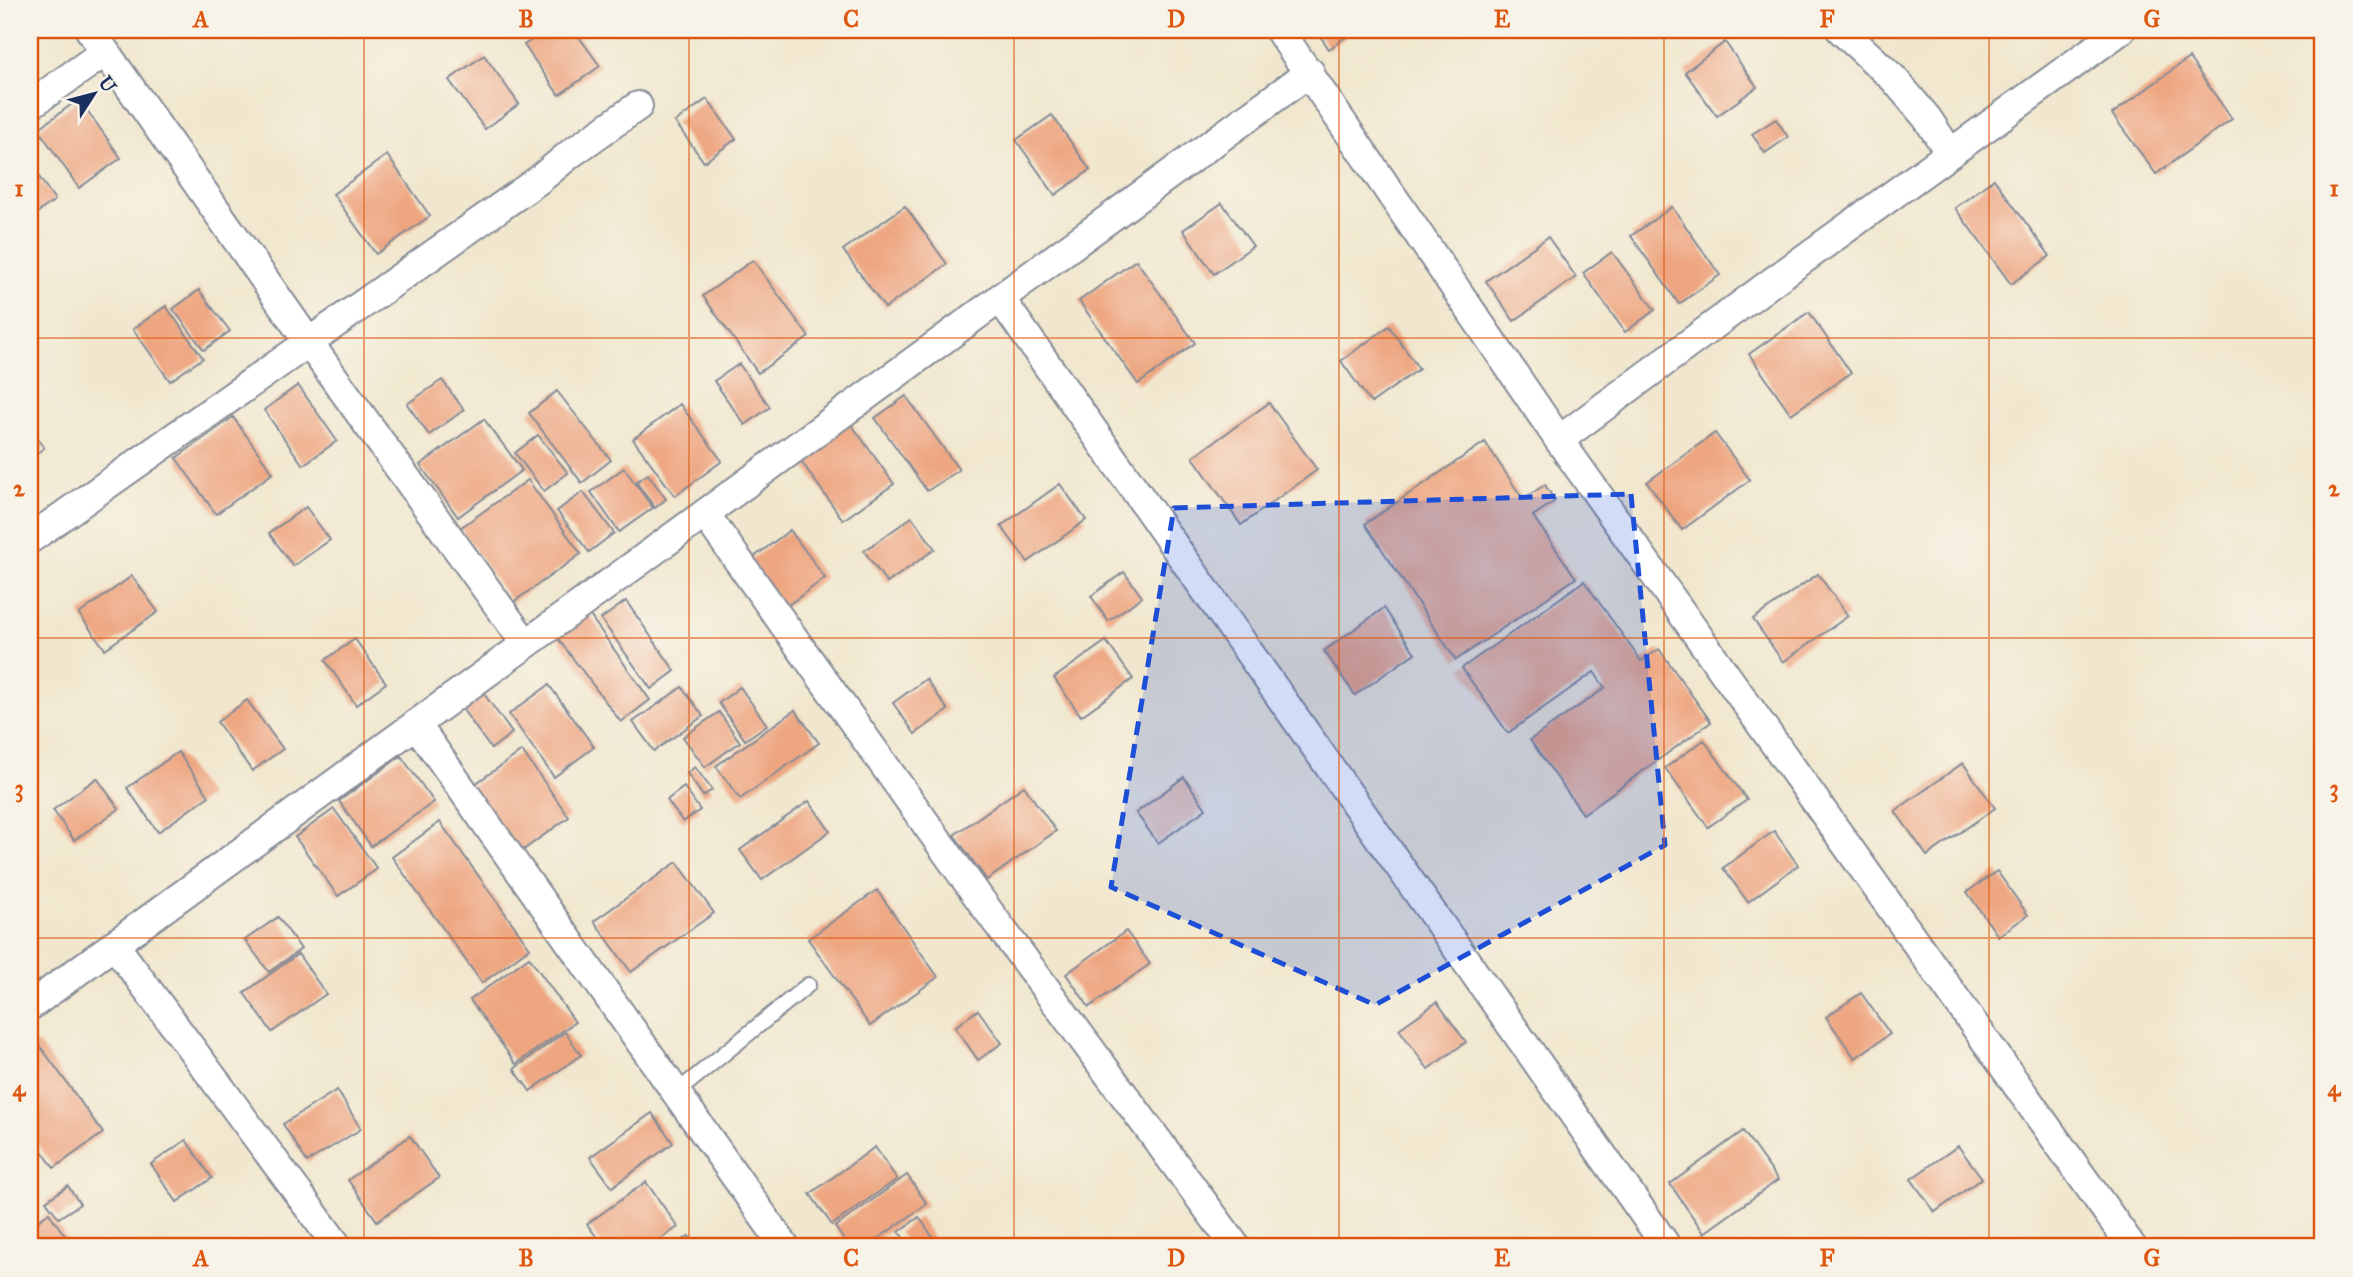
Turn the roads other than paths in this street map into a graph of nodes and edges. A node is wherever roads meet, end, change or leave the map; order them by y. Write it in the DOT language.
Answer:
graph roads {
  1 [pos="1279,30"];
  2 [pos="1841,30"];
  3 [pos="2121,30"];
  4 [pos="97,41"];
  5 [pos="1310,72"];
  6 [pos="30,105"];
  7 [pos="638,106"];
  8 [pos="1950,153"];
  9 [pos="1000,298"];
  10 [pos="309,343"];
  11 [pos="1559,440"];
  12 [pos="705,514"];
  13 [pos="30,538"];
  14 [pos="526,644"];
  15 [pos="416,724"];
  16 [pos="114,944"];
  17 [pos="808,985"];
  18 [pos="30,1006"];
  19 [pos="677,1092"];
  20 [pos="338,1247"];
  21 [pos="785,1247"];
  22 [pos="1236,1247"];
  23 [pos="1667,1247"];
  24 [pos="2132,1247"];
  1 -- 5 [label="street"];
  2 -- 8 [label="street"];
  3 -- 8 [label="street"];
  4 -- 6 [label="street"];
  4 -- 10 [label="street"];
  5 -- 9 [label="street"];
  5 -- 11 [label="street"];
  7 -- 10 [label="street"];
  8 -- 11 [label="street"];
  9 -- 12 [label="street"];
  9 -- 23 [label="street"];
  10 -- 13 [label="street"];
  10 -- 14 [label="street"];
  11 -- 24 [label="street"];
  12 -- 14 [label="street"];
  12 -- 22 [label="street"];
  14 -- 15 [label="street"];
  15 -- 16 [label="street"];
  15 -- 19 [label="street"];
  16 -- 18 [label="street"];
  16 -- 20 [label="street"];
  17 -- 19 [label="lane"];
  19 -- 21 [label="street"];
}
